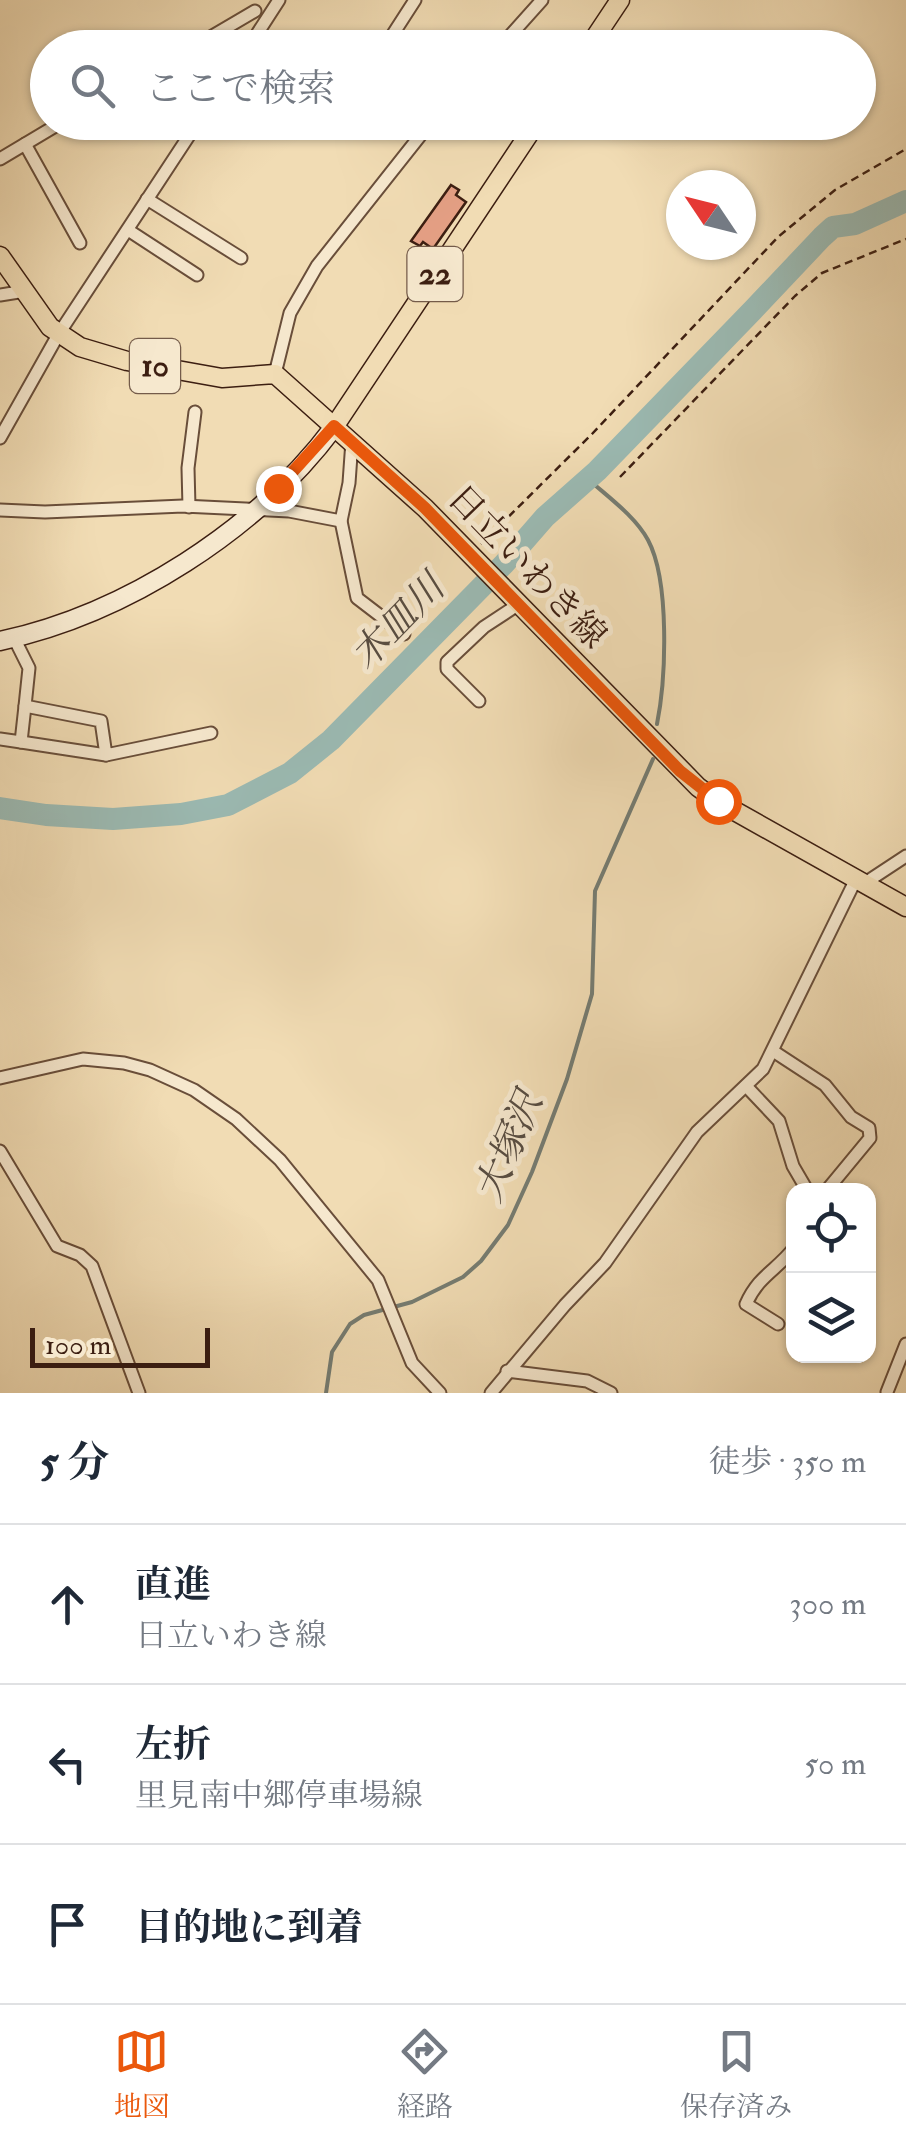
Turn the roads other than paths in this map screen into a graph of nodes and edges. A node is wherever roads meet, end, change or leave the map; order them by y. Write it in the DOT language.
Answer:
graph roads {
  1 [pos="280,0"];
  2 [pos="414,0"];
  3 [pos="542,0"];
  4 [pos="620,0"];
  5 [pos="252,5"];
  6 [pos="266,20"];
  7 [pos="217,30"];
  8 [pos="260,30"];
  9 [pos="395,30"];
  10 [pos="515,30"];
  11 [pos="600,30"];
  12 [pos="32,140"];
  13 [pos="186,140"];
  14 [pos="416,140"];
  15 [pos="525,140"];
  16 [pos="25,144"];
  17 [pos="0,159"];
  18 [pos="148,200"];
  19 [pos="128,230"];
  20 [pos="80,243"];
  21 [pos="0,256"];
  22 [pos="241,258"];
  23 [pos="198,275"];
  24 [pos="25,291"];
  25 [pos="0,295"];
  26 [pos="58,335"];
  27 [pos="275,374"];
  28 [pos="195,412"];
  29 [pos="334,426"];
  30 [pos="0,438"];
  31 [pos="352,441"];
  32 [pos="190,506"];
  33 [pos="0,510"];
  34 [pos="253,510"];
  35 [pos="341,521"];
  36 [pos="514,599"];
  37 [pos="404,634"];
  38 [pos="7,639"];
  39 [pos="479,700"];
  40 [pos="25,706"];
  41 [pos="212,733"];
  42 [pos="0,740"];
  43 [pos="21,742"];
  44 [pos="106,755"];
  45 [pos="906,856"];
  46 [pos="860,881"];
  47 [pos="906,907"];
  48 [pos="773,1050"];
  49 [pos="0,1078"];
  50 [pos="746,1086"];
  51 [pos="0,1152"];
  52 [pos="803,1183"];
  53 [pos="833,1183"];
  54 [pos="786,1258"];
  55 [pos="778,1324"];
  56 [pos="906,1344"];
  57 [pos="508,1370"];
  58 [pos="887,1392"];
  59 [pos="139,1393"];
  60 [pos="440,1393"];
  61 [pos="491,1393"];
  62 [pos="611,1393"];
  1 -- 6 [label="street"];
  2 -- 9 [label="street"];
  3 -- 10 [label="street"];
  4 -- 11 [label="main road"];
  5 -- 6 [label="street"];
  5 -- 7 [label="street"];
  6 -- 8 [label="street"];
  12 -- 16 [label="street"];
  13 -- 18 [label="street"];
  14 -- 27 [label="street"];
  15 -- 29 [label="main road, 22"];
  16 -- 17 [label="street"];
  16 -- 20 [label="street"];
  18 -- 19 [label="street"];
  18 -- 22 [label="street"];
  19 -- 23 [label="street"];
  19 -- 26 [label="street"];
  21 -- 24 [label="main road, 10"];
  24 -- 25 [label="street"];
  24 -- 26 [label="main road, 10"];
  26 -- 27 [label="main road, 10"];
  26 -- 30 [label="street"];
  27 -- 29 [label="main road, 日立いわき線"];
  28 -- 32 [label="street"];
  29 -- 31 [label="main road, 日立いわき線"];
  29 -- 34 [label="main road"];
  31 -- 35 [label="street"];
  31 -- 36 [label="main road, 日立いわき線"];
  32 -- 33 [label="street"];
  32 -- 34 [label="street"];
  34 -- 35 [label="street"];
  34 -- 38 [label="main road"];
  35 -- 37 [label="street"];
  36 -- 39 [label="street"];
  36 -- 46 [label="main road, 日立いわき線"];
  38 -- 40 [label="street"];
  40 -- 43 [label="street"];
  40 -- 44 [label="street"];
  41 -- 44 [label="street"];
  42 -- 43 [label="street"];
  43 -- 44 [label="street"];
  45 -- 46 [label="street"];
  46 -- 47 [label="main road, 日立いわき線"];
  46 -- 48 [label="street"];
  48 -- 50 [label="street"];
  48 -- 53 [label="street"];
  49 -- 60 [label="street"];
  50 -- 52 [label="street"];
  50 -- 57 [label="street"];
  51 -- 59 [label="street"];
  54 -- 55 [label="street"];
  56 -- 58 [label="street"];
  57 -- 61 [label="street"];
  57 -- 62 [label="street"];
}
